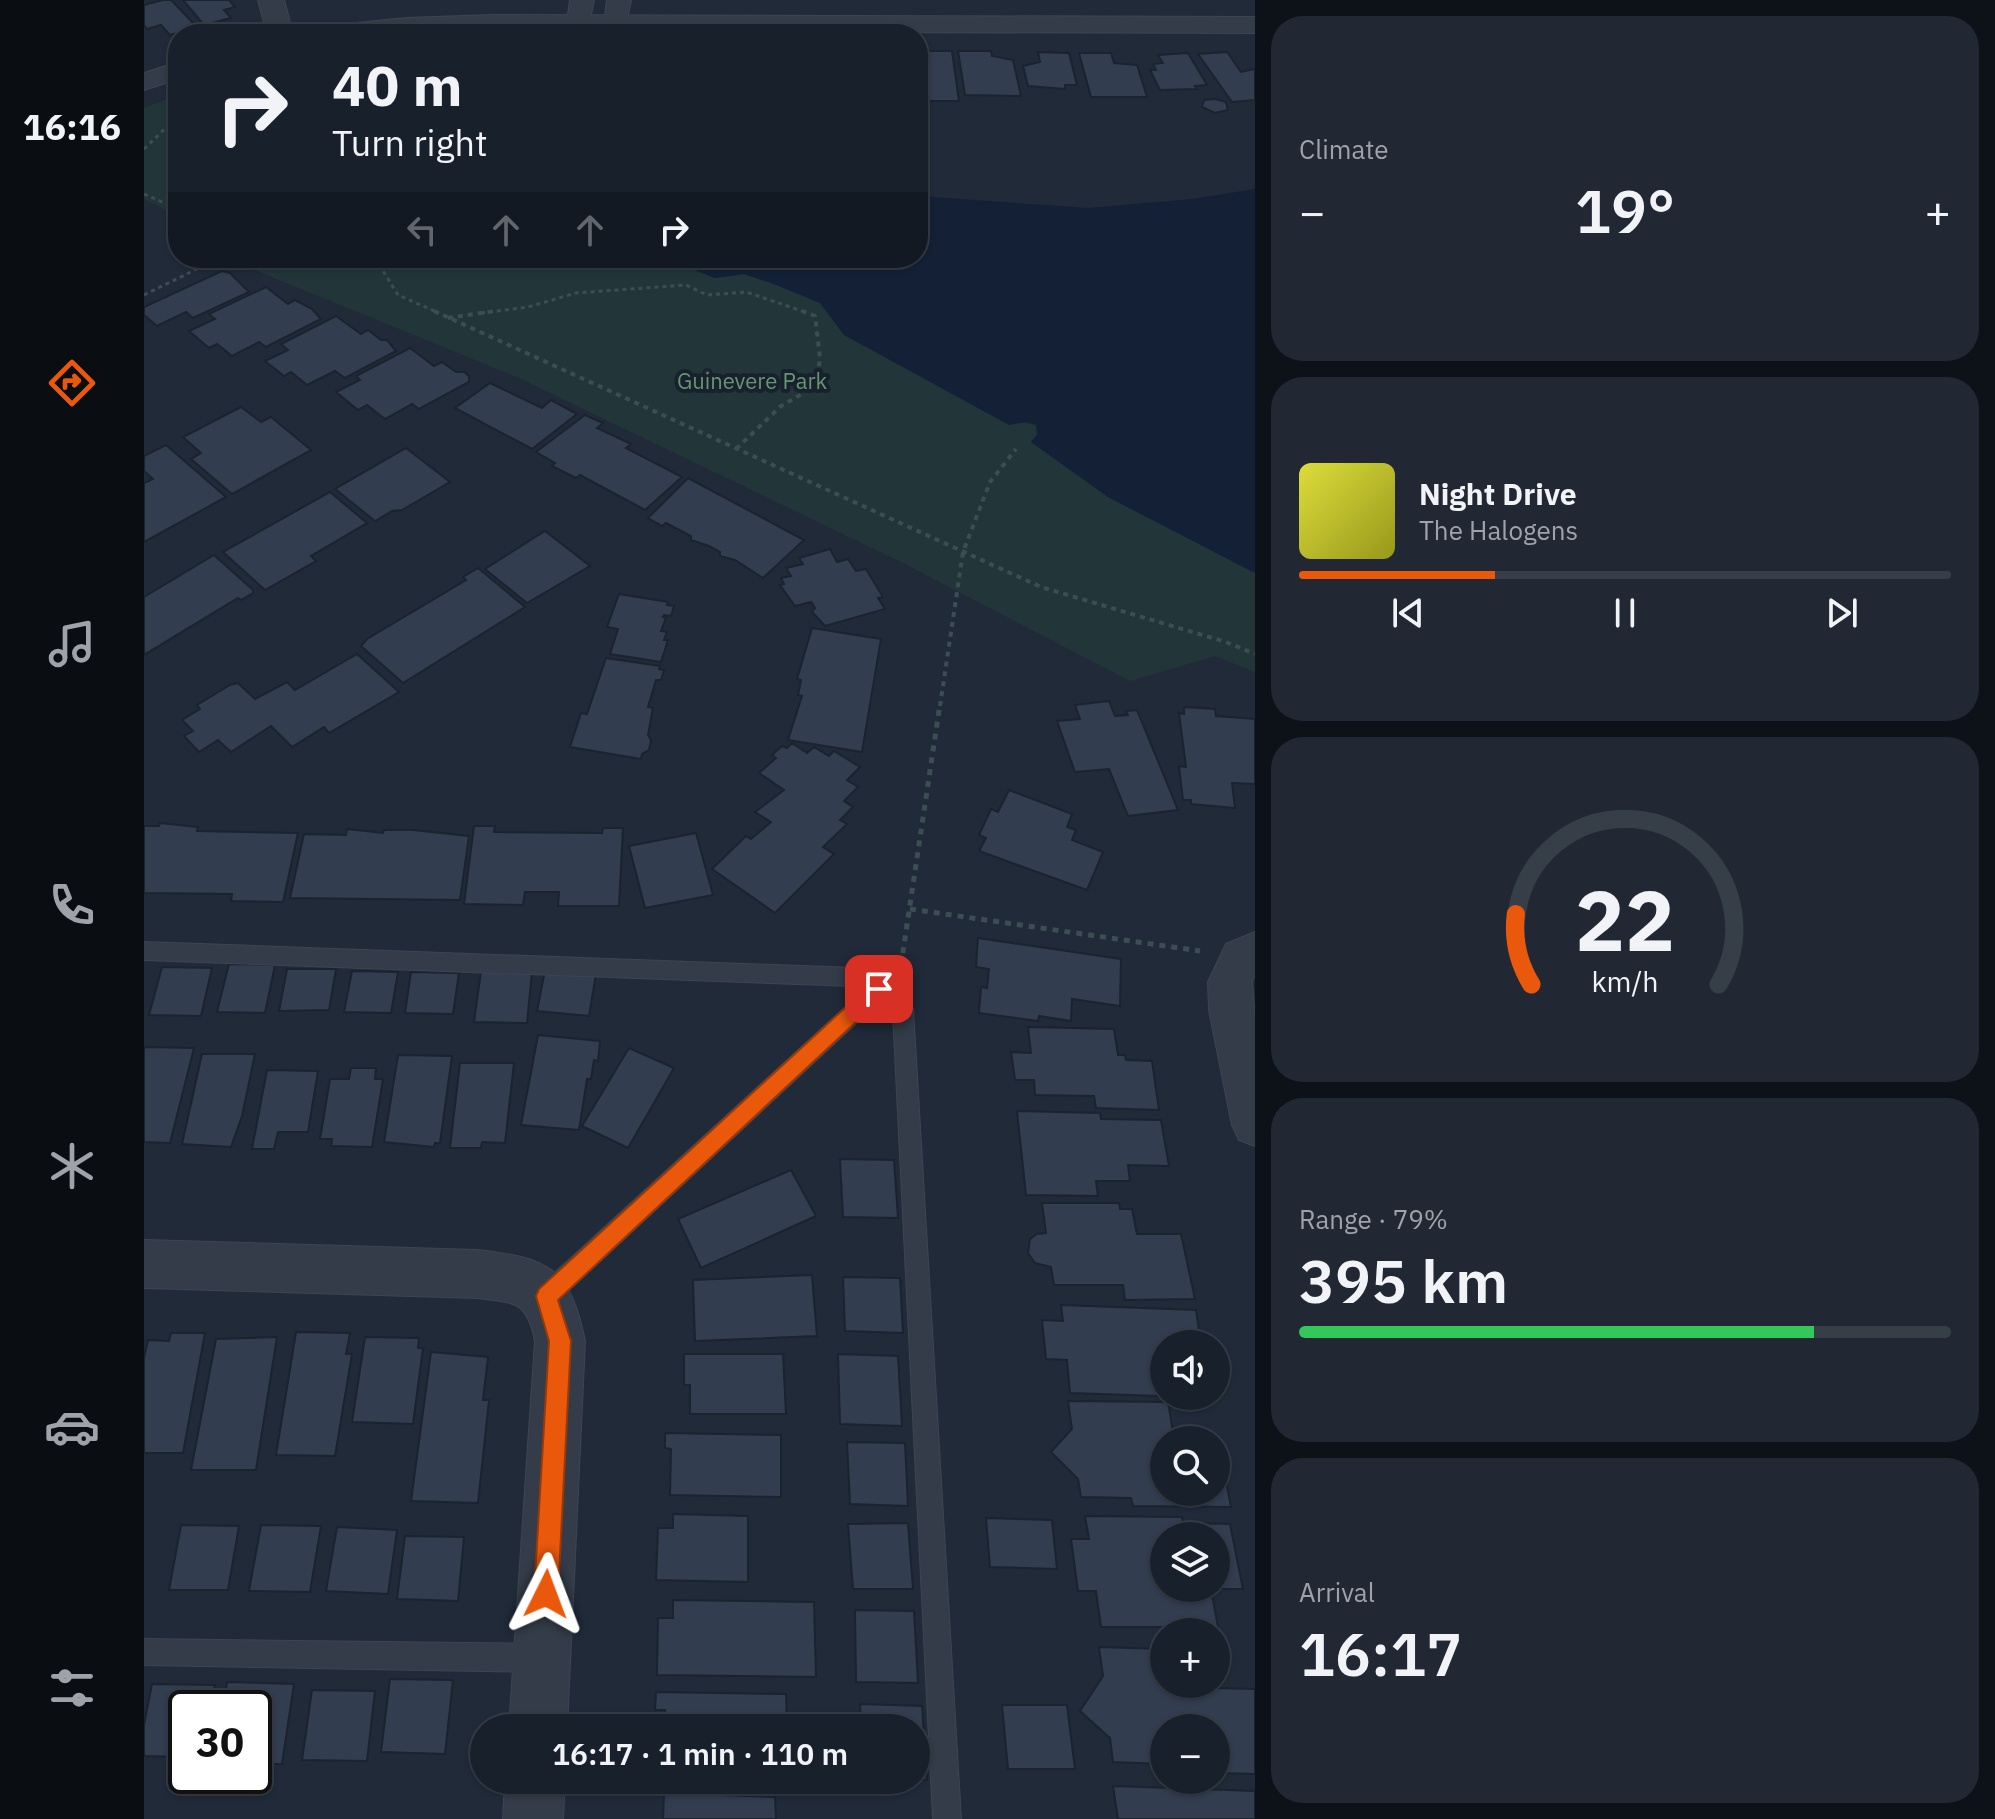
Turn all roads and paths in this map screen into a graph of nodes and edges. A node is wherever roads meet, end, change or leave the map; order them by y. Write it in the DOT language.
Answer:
graph roads {
  1 [pos="271,0"];
  2 [pos="581,12"];
  3 [pos="618,12"];
  4 [pos="277,24"];
  5 [pos="435,24"];
  6 [pos="1255,25"];
  7 [pos="168,74"];
  8 [pos="144,82"];
  9 [pos="168,126"];
  10 [pos="144,149"];
  11 [pos="144,194"];
  12 [pos="168,205"];
  13 [pos="199,268"];
  14 [pos="381,268"];
  15 [pos="144,295"];
  16 [pos="448,318"];
  17 [pos="736,449"];
  18 [pos="1016,449"];
  19 [pos="963,552"];
  20 [pos="1255,654"];
  21 [pos="910,909"];
  22 [pos="144,951"];
  23 [pos="1248,954"];
  24 [pos="879,989"];
  25 [pos="1255,1125"];
  26 [pos="144,1264"];
  27 [pos="546,1296"];
  28 [pos="144,1652"];
  29 [pos="543,1658"];
  30 [pos="539,1714"];
  31 [pos="534,1794"];
  32 [pos="533,1819"];
  33 [pos="947,1819"];
  1 -- 4 [label="street"];
  2 -- 3 [label="street"];
  2 -- 5 [label="street"];
  3 -- 6 [label="street"];
  7 -- 8 [label="street"];
  9 -- 10 [label="path"];
  11 -- 12 [label="path"];
  13 -- 15 [label="path"];
  14 -- 16 [label="path"];
  16 -- 17 [label="path"];
  16 -- 17 [label="path"];
  17 -- 19 [label="path"];
  18 -- 19 [label="path"];
  19 -- 20 [label="path"];
  19 -- 21 [label="path"];
  21 -- 23 [label="path"];
  21 -- 24 [label="path"];
  22 -- 24 [label="lane"];
  23 -- 25 [label="street"];
  24 -- 27 [label="lane"];
  24 -- 33 [label="lane"];
  26 -- 27 [label="street"];
  27 -- 29 [label="street"];
  28 -- 29 [label="lane"];
  29 -- 30 [label="street"];
  31 -- 32 [label="street"];
}
